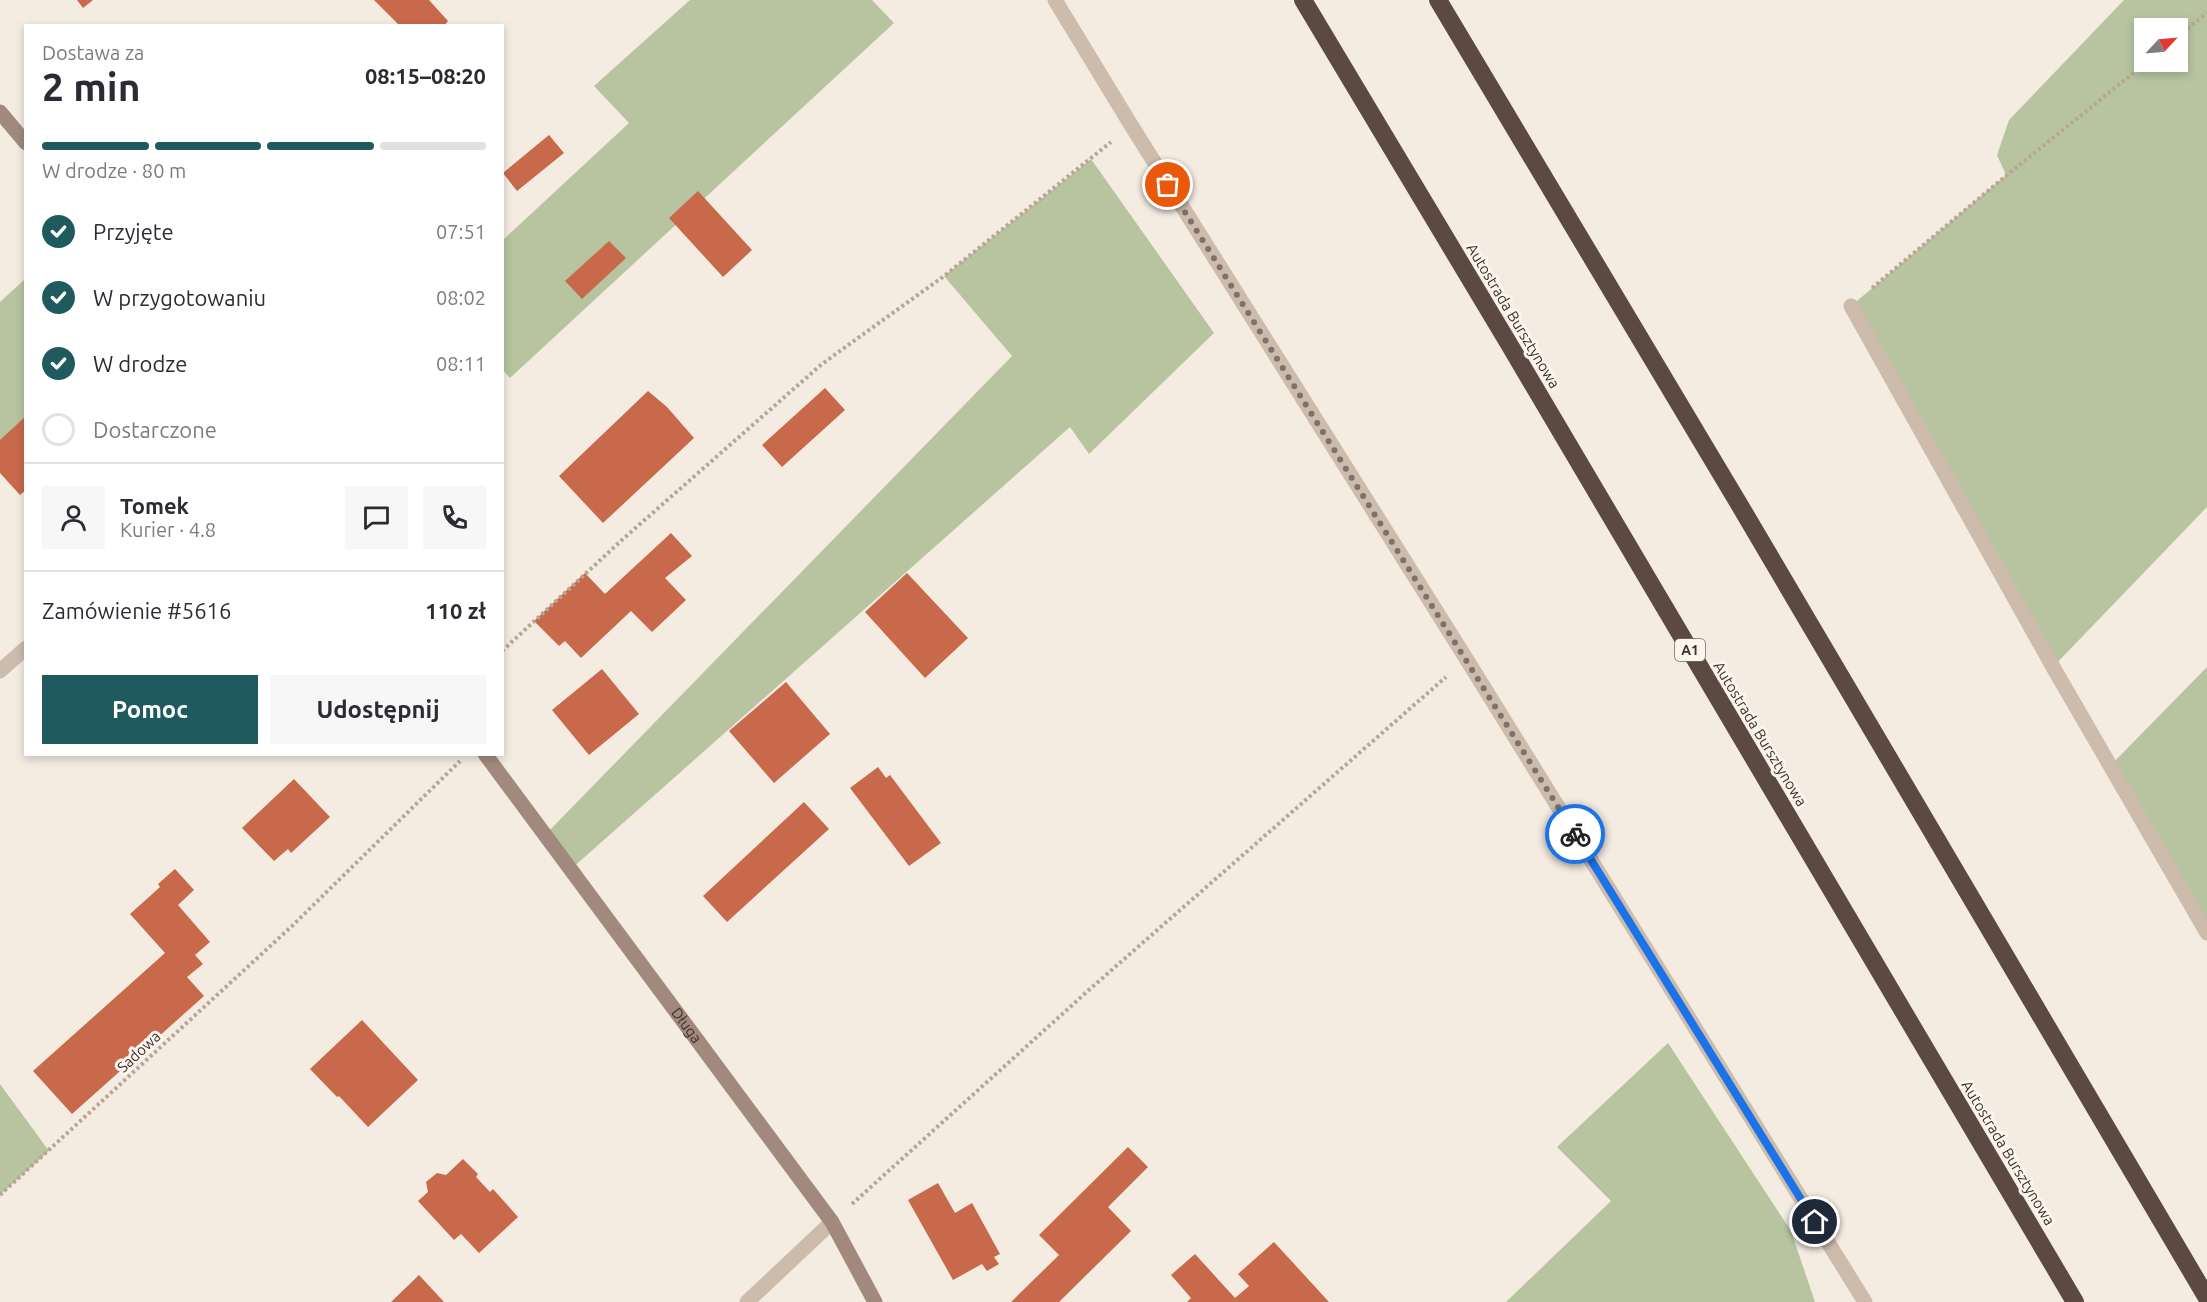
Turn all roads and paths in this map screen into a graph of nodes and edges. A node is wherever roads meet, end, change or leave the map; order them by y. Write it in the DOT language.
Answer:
graph roads {
  1 [pos="1055,0"];
  2 [pos="1303,0"];
  3 [pos="1438,0"];
  4 [pos="2207,13"];
  5 [pos="2188,28"];
  6 [pos="2135,72"];
  7 [pos="0,112"];
  8 [pos="1131,125"];
  9 [pos="24,141"];
  10 [pos="1851,306"];
  11 [pos="504,649"];
  12 [pos="24,650"];
  13 [pos="1467,660"];
  14 [pos="0,671"];
  15 [pos="465,756"];
  16 [pos="486,756"];
  17 [pos="2207,933"];
  18 [pos="0,1195"];
  19 [pos="832,1222"];
  20 [pos="2207,1298"];
  21 [pos="747,1302"];
  22 [pos="875,1302"];
  23 [pos="1865,1302"];
  24 [pos="2075,1302"];
  1 -- 8 [label="street"];
  2 -- 24 [label="highway, Autostrada Bursztynowa / A1"];
  3 -- 20 [label="highway"];
  4 -- 5 [label="path"];
  6 -- 10 [label="path"];
  7 -- 9 [label="street"];
  8 -- 11 [label="path"];
  8 -- 13 [label="street"];
  10 -- 17 [label="street"];
  12 -- 14 [label="street"];
  13 -- 19 [label="path"];
  13 -- 23 [label="street"];
  15 -- 18 [label="path, Sadowa"];
  16 -- 19 [label="street, Długa"];
  19 -- 21 [label="street"];
  19 -- 22 [label="street, Długa"];
}
